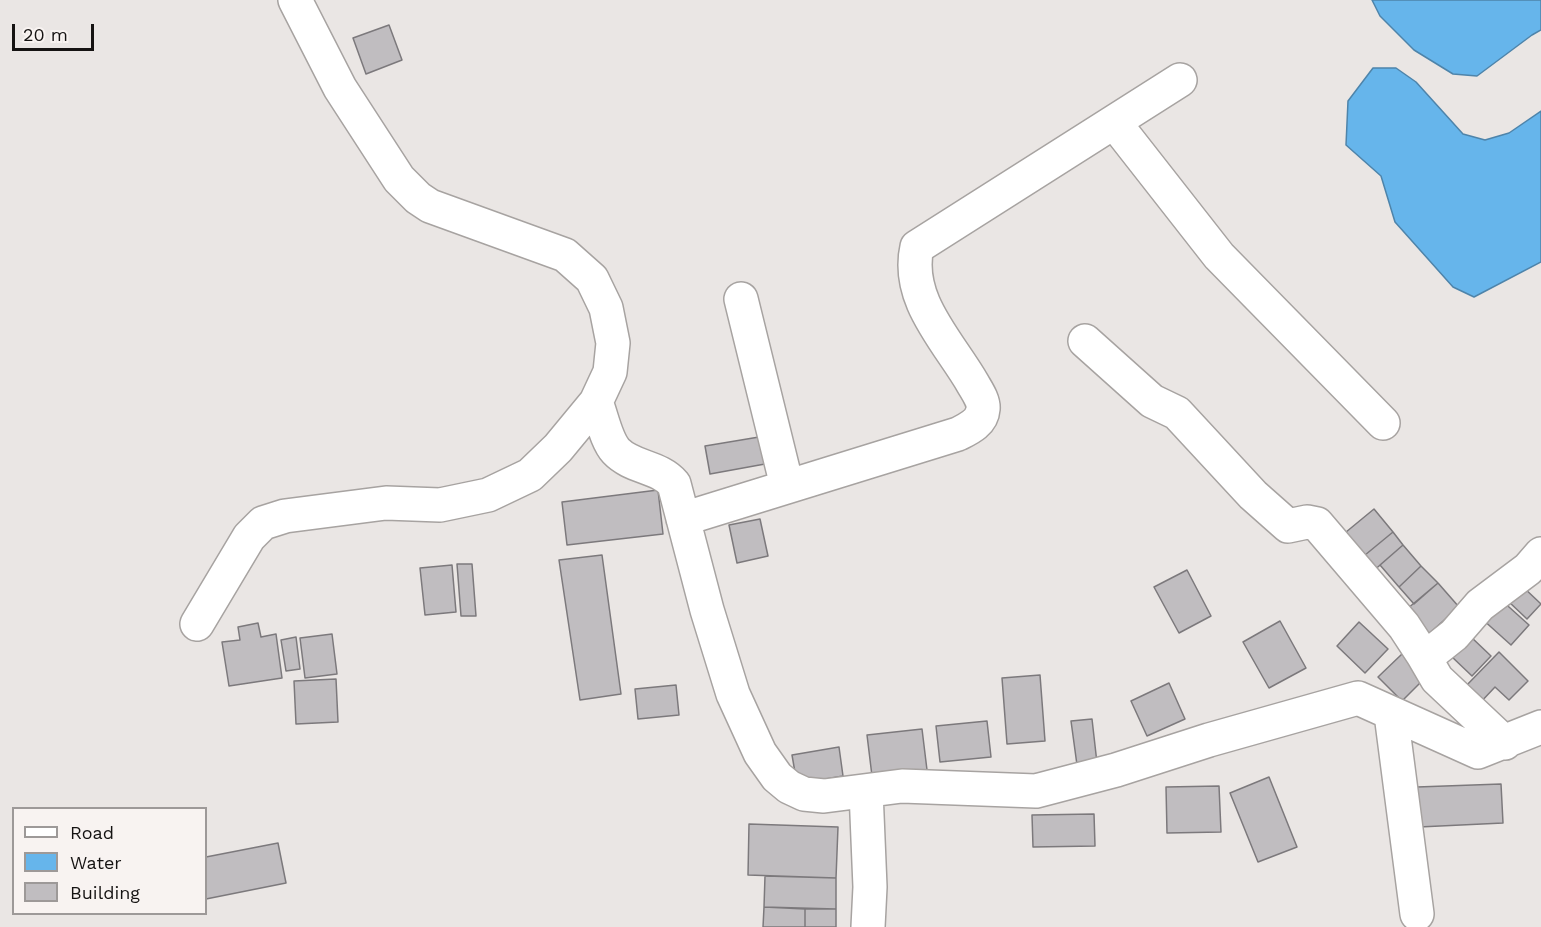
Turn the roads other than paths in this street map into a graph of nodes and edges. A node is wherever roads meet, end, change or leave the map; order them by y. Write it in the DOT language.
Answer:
graph roads {
  1 [pos="295,0"];
  2 [pos="1180,80"];
  3 [pos="1114,122"];
  4 [pos="741,299"];
  5 [pos="1085,341"];
  6 [pos="596,402"];
  7 [pos="1383,423"];
  8 [pos="787,486"];
  9 [pos="683,519"];
  10 [pos="1541,554"];
  11 [pos="197,624"];
  12 [pos="1425,658"];
  13 [pos="1391,714"];
  14 [pos="1541,727"];
  15 [pos="1505,743"];
  16 [pos="866,791"];
  17 [pos="1417,914"];
  18 [pos="868,927"];
  1 -- 6 [label="street"];
  2 -- 3 [label="street"];
  3 -- 7 [label="street"];
  3 -- 8 [label="street"];
  4 -- 8 [label="street"];
  5 -- 12 [label="street"];
  6 -- 9 [label="street"];
  6 -- 11 [label="street"];
  8 -- 9 [label="street"];
  9 -- 16 [label="street"];
  10 -- 12 [label="street"];
  12 -- 15 [label="street"];
  13 -- 15 [label="street"];
  13 -- 16 [label="street"];
  13 -- 17 [label="street"];
  14 -- 15 [label="street"];
  16 -- 18 [label="street"];
}
